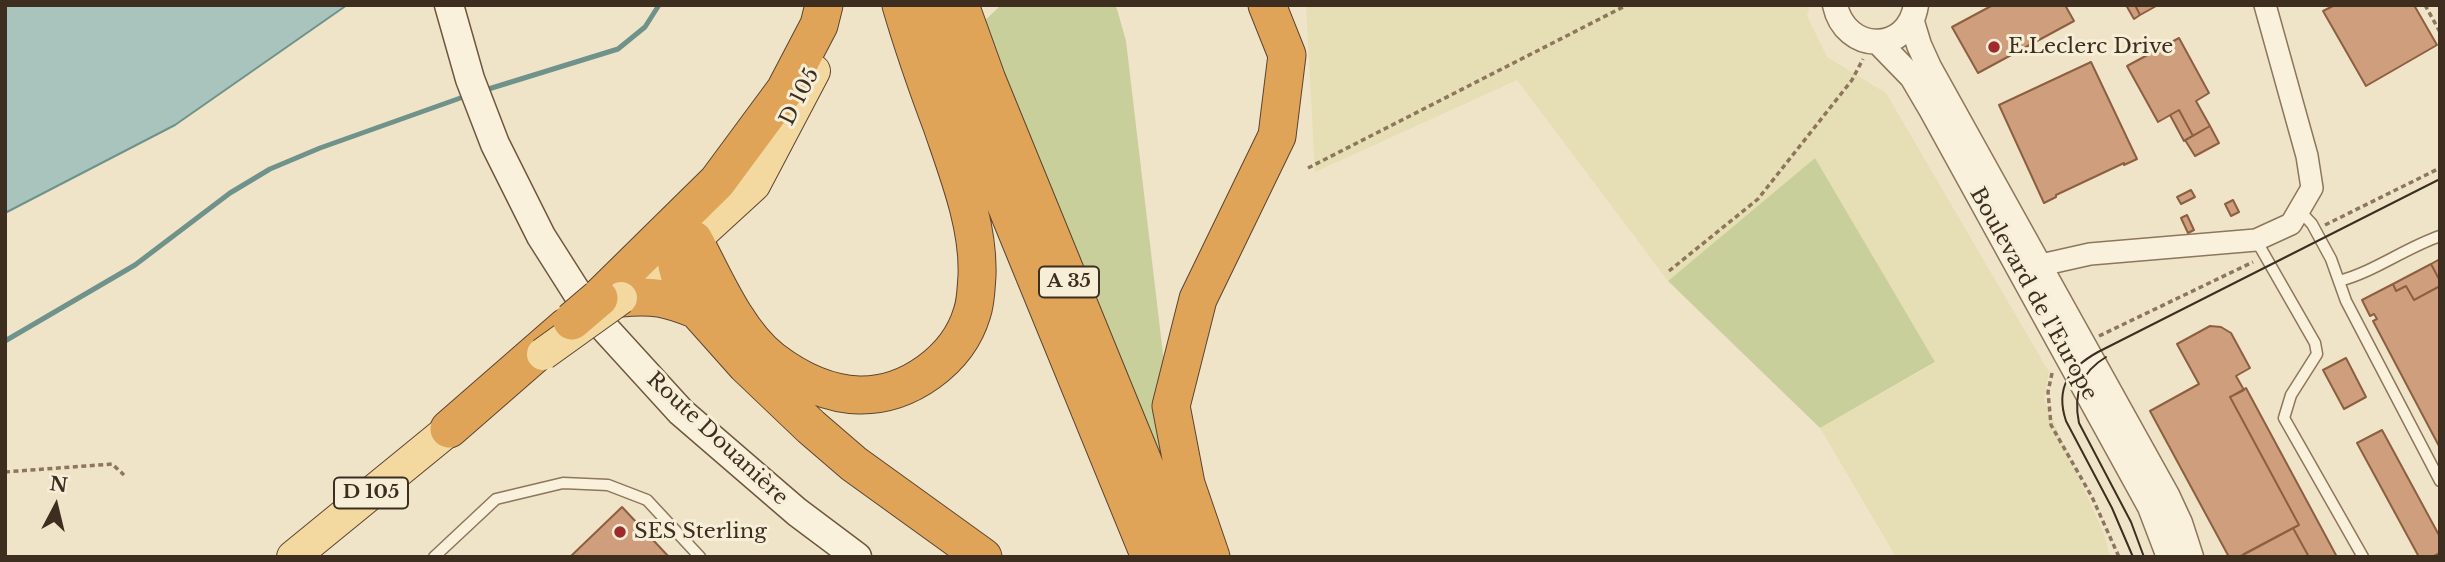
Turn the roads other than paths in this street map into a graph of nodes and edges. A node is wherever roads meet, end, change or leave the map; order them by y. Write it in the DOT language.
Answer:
graph roads {
  1 [pos="449,5"];
  2 [pos="824,5"];
  3 [pos="837,5"];
  4 [pos="901,5"];
  5 [pos="929,5"];
  6 [pos="960,5"];
  7 [pos="1267,5"];
  8 [pos="1835,5"];
  9 [pos="2265,5"];
  10 [pos="1914,14"];
  11 [pos="1875,43"];
  12 [pos="2299,210"];
  13 [pos="2440,236"];
  14 [pos="687,246"];
  15 [pos="2261,248"];
  16 [pos="2041,265"];
  17 [pos="2339,281"];
  18 [pos="610,298"];
  19 [pos="697,310"];
  20 [pos="449,429"];
  21 [pos="2440,481"];
  22 [pos="293,557"];
  23 [pos="434,557"];
  24 [pos="700,557"];
  25 [pos="857,557"];
  26 [pos="983,557"];
  27 [pos="1150,557"];
  28 [pos="1182,557"];
  29 [pos="1211,557"];
  30 [pos="2169,557"];
  31 [pos="2191,557"];
  32 [pos="2363,557"];
  1 -- 25 [label="main road, Route Douanière"];
  2 -- 18 [label="highway"];
  3 -- 14 [label="main road, D 105 / D 105"];
  4 -- 14 [label="highway"];
  5 -- 27 [label="highway, A 35"];
  6 -- 28 [label="highway, A 35"];
  7 -- 29 [label="highway"];
  8 -- 11 [label="street, Boulevard de l'Europe"];
  9 -- 12 [label="street"];
  10 -- 11 [label="street"];
  10 -- 16 [label="street, Boulevard de l'Europe"];
  11 -- 30 [label="street, Boulevard de l'Europe"];
  12 -- 15 [label="street"];
  12 -- 17 [label="lane"];
  13 -- 17 [label="lane"];
  14 -- 18 [label="main road, D 105"];
  14 -- 19 [label="highway"];
  15 -- 16 [label="street"];
  15 -- 32 [label="lane"];
  16 -- 31 [label="street, Boulevard de l'Europe"];
  17 -- 21 [label="lane"];
  18 -- 19 [label="highway"];
  18 -- 20 [label="main road, D 105, bridge"];
  18 -- 20 [label="highway, bridge"];
  19 -- 26 [label="highway"];
  20 -- 22 [label="main road, D 105"];
  23 -- 24 [label="lane"];
}
